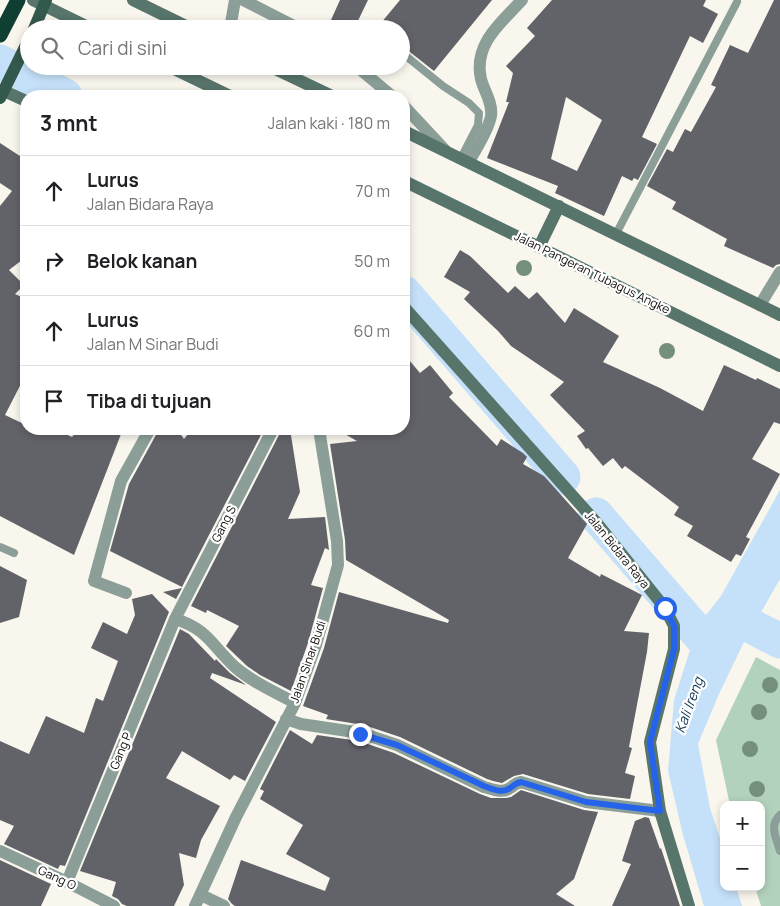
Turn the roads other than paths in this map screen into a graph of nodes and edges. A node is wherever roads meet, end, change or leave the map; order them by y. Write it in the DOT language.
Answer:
graph roads {
  1 [pos="18,0"];
  2 [pos="134,0"];
  3 [pos="235,0"];
  4 [pos="242,0"];
  5 [pos="522,0"];
  6 [pos="41,2"];
  7 [pos="737,2"];
  8 [pos="36,20"];
  9 [pos="75,20"];
  10 [pos="174,20"];
  11 [pos="232,20"];
  12 [pos="282,20"];
  13 [pos="0,35"];
  14 [pos="20,58"];
  15 [pos="410,59"];
  16 [pos="187,75"];
  17 [pos="288,75"];
  18 [pos="367,75"];
  19 [pos="218,90"];
  20 [pos="319,90"];
  21 [pos="385,90"];
  22 [pos="2,94"];
  23 [pos="20,99"];
  24 [pos="410,112"];
  25 [pos="410,133"];
  26 [pos="445,150"];
  27 [pos="465,160"];
  28 [pos="410,185"];
  29 [pos="559,206"];
  30 [pos="616,234"];
  31 [pos="539,247"];
  32 [pos="780,272"];
  33 [pos="760,305"];
  34 [pos="410,314"];
  35 [pos="780,315"];
  36 [pos="780,366"];
  37 [pos="147,435"];
  38 [pos="270,435"];
  39 [pos="320,435"];
  40 [pos="0,547"];
  41 [pos="14,553"];
  42 [pos="126,593"];
  43 [pos="175,619"];
  44 [pos="295,703"];
  45 [pos="286,719"];
  46 [pos="660,811"];
  47 [pos="780,815"];
  48 [pos="0,851"];
  49 [pos="780,851"];
  50 [pos="67,882"];
  51 [pos="198,900"];
  52 [pos="114,906"];
  53 [pos="224,906"];
  54 [pos="690,906"];
  1 -- 13 [label="highway"];
  2 -- 10 [label="main road"];
  3 -- 11 [label="street"];
  4 -- 12 [label="street"];
  5 -- 27 [label="street"];
  6 -- 8 [label="main road"];
  6 -- 9 [label="main road"];
  7 -- 30 [label="lane"];
  14 -- 22 [label="main road"];
  15 -- 27 [label="lane"];
  16 -- 19 [label="main road"];
  17 -- 20 [label="main road"];
  18 -- 21 [label="street"];
  22 -- 23 [label="main road"];
  24 -- 26 [label="street"];
  25 -- 26 [label="main road"];
  26 -- 27 [label="main road"];
  27 -- 29 [label="main road"];
  28 -- 31 [label="main road, Jalan Pangeran Tubagus Angke"];
  29 -- 30 [label="main road"];
  29 -- 31 [label="main road"];
  30 -- 33 [label="main road"];
  31 -- 36 [label="main road, Jalan Pangeran Tubagus Angke"];
  32 -- 33 [label="street"];
  33 -- 35 [label="main road"];
  34 -- 46 [label="main road, Jalan Bidara Raya"];
  37 -- 42 [label="street"];
  38 -- 43 [label="street, Gang S"];
  39 -- 44 [label="street, Jalan Sinar Budi"];
  40 -- 41 [label="lane"];
  43 -- 44 [label="street"];
  43 -- 50 [label="street, Gang P"];
  44 -- 45 [label="street, Jalan Sinar Budi"];
  45 -- 46 [label="street"];
  45 -- 51 [label="street, Jalan Sinar Budi"];
  46 -- 54 [label="main road, Jalan Bidara Raya"];
  47 -- 49 [label="lane"];
  48 -- 50 [label="street, Gang O"];
  50 -- 52 [label="street, Gang O"];
  51 -- 53 [label="street"];
}
